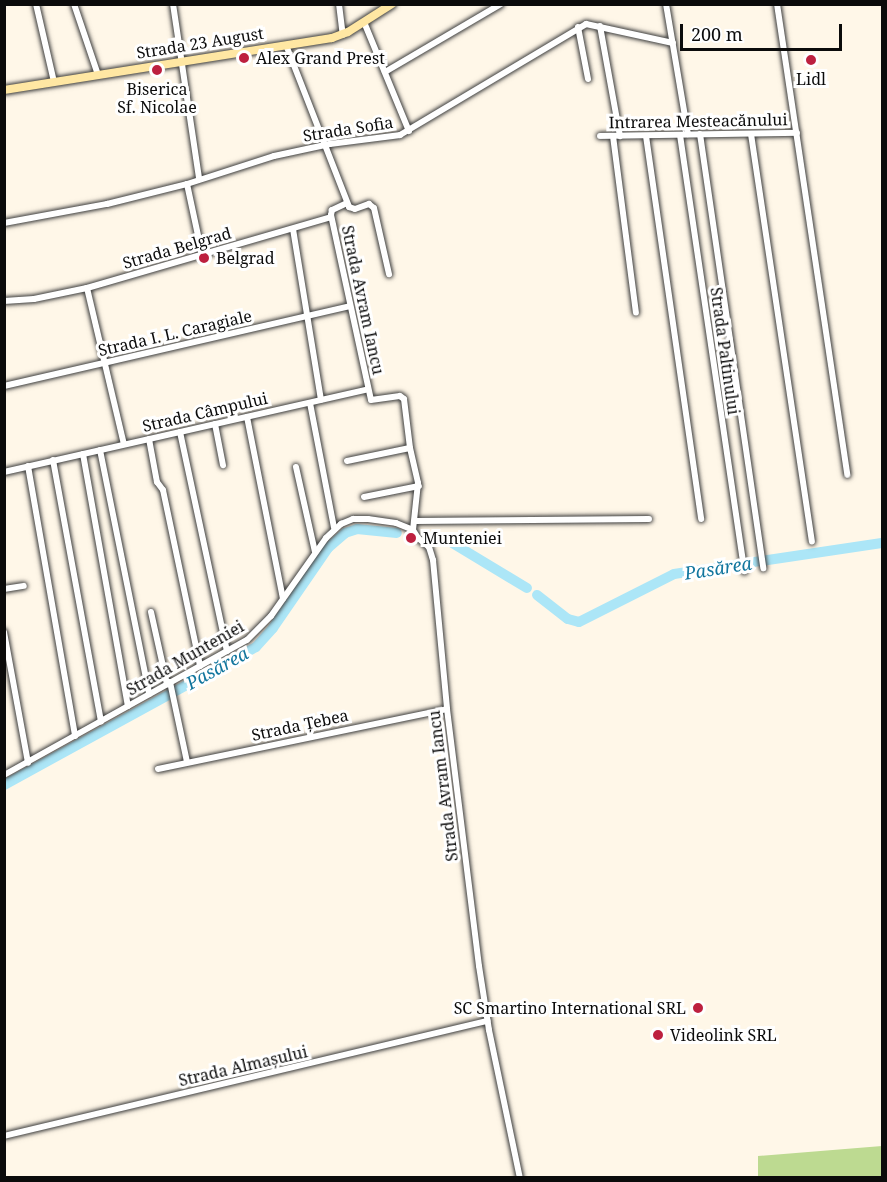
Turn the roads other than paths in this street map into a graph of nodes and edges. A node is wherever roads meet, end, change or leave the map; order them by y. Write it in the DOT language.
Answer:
graph roads {
  1 [pos="36,4"];
  2 [pos="74,4"];
  3 [pos="173,4"];
  4 [pos="339,4"];
  5 [pos="392,4"];
  6 [pos="501,4"];
  7 [pos="666,4"];
  8 [pos="777,4"];
  9 [pos="364,22"];
  10 [pos="600,26"];
  11 [pos="579,27"];
  12 [pos="343,34"];
  13 [pos="673,43"];
  14 [pos="286,45"];
  15 [pos="180,62"];
  16 [pos="385,72"];
  17 [pos="98,75"];
  18 [pos="588,79"];
  19 [pos="54,82"];
  20 [pos="4,90"];
  21 [pos="410,131"];
  22 [pos="797,133"];
  23 [pos="688,134"];
  24 [pos="700,134"];
  25 [pos="752,134"];
  26 [pos="680,135"];
  27 [pos="600,136"];
  28 [pos="617,136"];
  29 [pos="646,136"];
  30 [pos="325,145"];
  31 [pos="200,179"];
  32 [pos="187,184"];
  33 [pos="347,203"];
  34 [pos="331,217"];
  35 [pos="4,223"];
  36 [pos="292,229"];
  37 [pos="202,254"];
  38 [pos="389,273"];
  39 [pos="87,288"];
  40 [pos="4,301"];
  41 [pos="351,306"];
  42 [pos="636,313"];
  43 [pos="307,317"];
  44 [pos="105,363"];
  45 [pos="4,386"];
  46 [pos="368,389"];
  47 [pos="321,400"];
  48 [pos="310,403"];
  49 [pos="247,417"];
  50 [pos="215,424"];
  51 [pos="180,432"];
  52 [pos="149,439"];
  53 [pos="124,444"];
  54 [pos="410,448"];
  55 [pos="100,450"];
  56 [pos="83,454"];
  57 [pos="53,460"];
  58 [pos="347,461"];
  59 [pos="223,465"];
  60 [pos="28,466"];
  61 [pos="296,467"];
  62 [pos="4,472"];
  63 [pos="847,475"];
  64 [pos="419,486"];
  65 [pos="364,497"];
  66 [pos="650,519"];
  67 [pos="701,519"];
  68 [pos="415,521"];
  69 [pos="334,528"];
  70 [pos="413,530"];
  71 [pos="812,541"];
  72 [pos="315,552"];
  73 [pos="763,568"];
  74 [pos="744,571"];
  75 [pos="24,586"];
  76 [pos="4,589"];
  77 [pos="283,598"];
  78 [pos="151,612"];
  79 [pos="4,632"];
  80 [pos="227,651"];
  81 [pos="200,666"];
  82 [pos="170,687"];
  83 [pos="149,694"];
  84 [pos="128,706"];
  85 [pos="447,709"];
  86 [pos="100,722"];
  87 [pos="75,736"];
  88 [pos="187,762"];
  89 [pos="28,763"];
  90 [pos="158,769"];
  91 [pos="4,776"];
  92 [pos="487,1021"];
  93 [pos="4,1136"];
  94 [pos="520,1178"];
  1 -- 19 [label="street"];
  2 -- 17 [label="street"];
  3 -- 15 [label="street"];
  4 -- 12 [label="street"];
  5 -- 9 [label="main road, Strada 23 August"];
  6 -- 16 [label="street"];
  7 -- 13 [label="street"];
  8 -- 22 [label="street"];
  9 -- 12 [label="main road, Strada 23 August"];
  9 -- 16 [label="street"];
  10 -- 11 [label="street, Strada Sofia"];
  10 -- 13 [label="street, Strada Sofia"];
  10 -- 28 [label="street"];
  11 -- 18 [label="street"];
  11 -- 21 [label="street, Strada Sofia"];
  12 -- 14 [label="main road, Strada 23 August"];
  13 -- 23 [label="street"];
  14 -- 15 [label="main road, Strada 23 August"];
  14 -- 30 [label="street"];
  15 -- 17 [label="main road, Strada 23 August"];
  15 -- 31 [label="street"];
  16 -- 21 [label="street"];
  17 -- 19 [label="main road, Strada 23 August"];
  19 -- 20 [label="main road, Strada 23 August"];
  21 -- 30 [label="street, Strada Sofia"];
  22 -- 25 [label="street, Intrarea Mesteacănului"];
  22 -- 63 [label="street"];
  23 -- 24 [label="street, Intrarea Mesteacănului"];
  23 -- 26 [label="street, Intrarea Mesteacănului"];
  24 -- 25 [label="street, Intrarea Mesteacănului"];
  24 -- 73 [label="street"];
  25 -- 71 [label="street"];
  26 -- 29 [label="street, Intrarea Mesteacănului"];
  26 -- 74 [label="street, Strada Paltinului"];
  27 -- 28 [label="street, Intrarea Mesteacănului"];
  28 -- 29 [label="street, Intrarea Mesteacănului"];
  28 -- 42 [label="street"];
  29 -- 67 [label="street"];
  30 -- 31 [label="street, Strada Sofia"];
  30 -- 33 [label="street"];
  31 -- 32 [label="street, Strada Sofia"];
  32 -- 35 [label="street, Strada Sofia"];
  32 -- 37 [label="street"];
  33 -- 34 [label="street, Strada Belgrad"];
  33 -- 38 [label="street"];
  34 -- 36 [label="street, Strada Belgrad"];
  34 -- 41 [label="street, Strada Avram Iancu"];
  36 -- 37 [label="street, Strada Belgrad"];
  36 -- 43 [label="street"];
  37 -- 39 [label="street, Strada Belgrad"];
  39 -- 40 [label="street, Strada Belgrad"];
  39 -- 44 [label="street"];
  41 -- 43 [label="street, Strada I. L. Caragiale"];
  41 -- 46 [label="street, Strada Avram Iancu"];
  43 -- 44 [label="street, Strada I. L. Caragiale"];
  43 -- 47 [label="street"];
  44 -- 45 [label="street, Strada I. L. Caragiale"];
  44 -- 53 [label="street"];
  46 -- 47 [label="street, Strada Câmpului"];
  46 -- 54 [label="street"];
  47 -- 48 [label="street, Strada Câmpului"];
  48 -- 49 [label="street, Strada Câmpului"];
  48 -- 69 [label="street"];
  49 -- 50 [label="street, Strada Câmpului"];
  49 -- 77 [label="street"];
  50 -- 51 [label="street, Strada Câmpului"];
  50 -- 59 [label="street"];
  51 -- 52 [label="street, Strada Câmpului"];
  51 -- 80 [label="street"];
  52 -- 53 [label="street, Strada Câmpului"];
  52 -- 81 [label="street"];
  53 -- 55 [label="street, Strada Câmpului"];
  54 -- 58 [label="street"];
  54 -- 64 [label="street"];
  55 -- 56 [label="street, Strada Câmpului"];
  55 -- 83 [label="street"];
  56 -- 57 [label="street, Strada Câmpului"];
  56 -- 84 [label="street"];
  57 -- 60 [label="street, Strada Câmpului"];
  57 -- 86 [label="street"];
  60 -- 62 [label="street, Strada Câmpului"];
  60 -- 87 [label="street"];
  61 -- 72 [label="street"];
  64 -- 65 [label="street"];
  64 -- 68 [label="street"];
  66 -- 68 [label="street"];
  68 -- 70 [label="street"];
  69 -- 70 [label="street"];
  69 -- 72 [label="street, Strada Munteniei"];
  70 -- 85 [label="street, Strada Avram Iancu"];
  72 -- 77 [label="street, Strada Munteniei"];
  75 -- 76 [label="street"];
  77 -- 80 [label="street, Strada Munteniei"];
  78 -- 82 [label="street"];
  79 -- 89 [label="street"];
  80 -- 81 [label="street, Strada Munteniei"];
  81 -- 82 [label="street, Strada Munteniei"];
  82 -- 83 [label="street, Strada Munteniei"];
  82 -- 88 [label="street"];
  83 -- 84 [label="street, Strada Munteniei"];
  84 -- 86 [label="street, Strada Munteniei"];
  85 -- 88 [label="street, Strada Țebea"];
  85 -- 92 [label="street, Strada Avram Iancu"];
  86 -- 87 [label="street, Strada Munteniei"];
  87 -- 89 [label="street, Strada Munteniei"];
  88 -- 90 [label="street, Strada Țebea"];
  89 -- 91 [label="street, Strada Munteniei"];
  92 -- 93 [label="street, Strada Almașului"];
  92 -- 94 [label="street, Strada Avram Iancu"];
}
